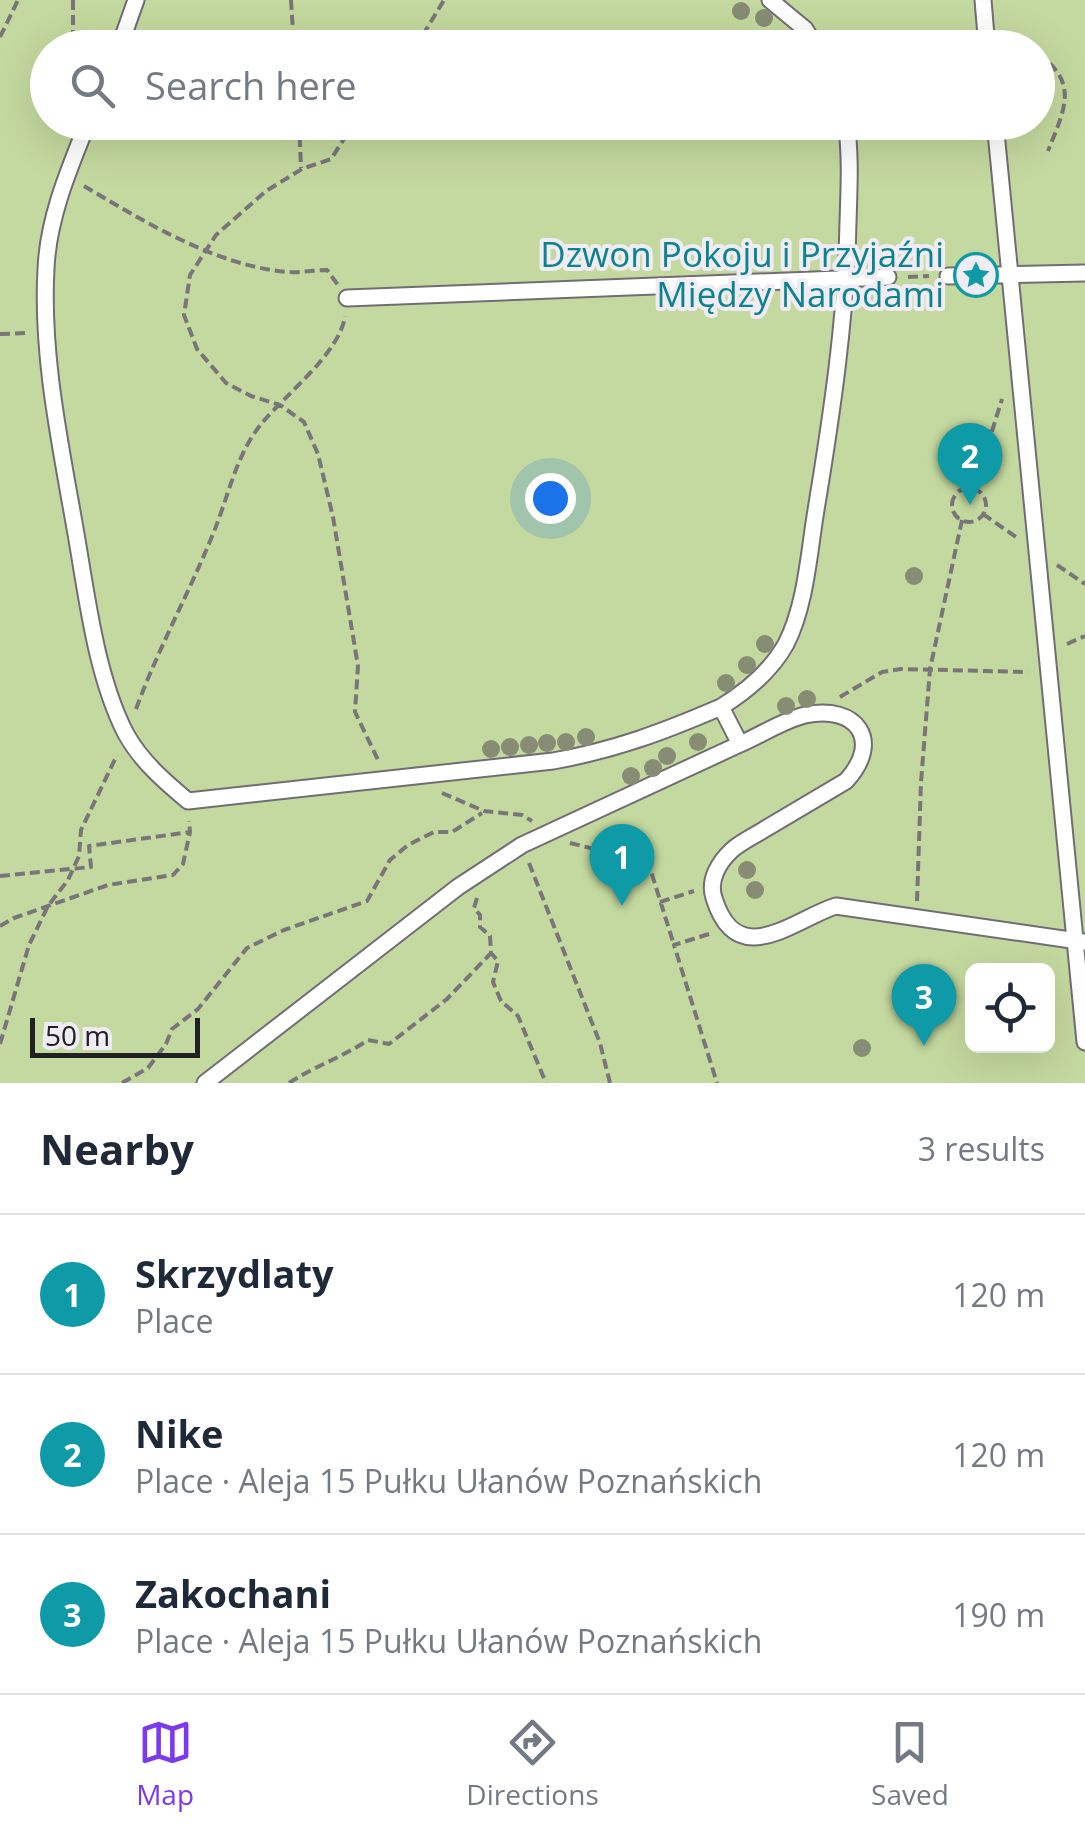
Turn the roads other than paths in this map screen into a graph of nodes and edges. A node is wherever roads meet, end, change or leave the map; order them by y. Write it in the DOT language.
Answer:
graph roads {
  1 [pos="136,0"];
  2 [pos="770,0"];
  3 [pos="982,0"];
  4 [pos="125,30"];
  5 [pos="804,30"];
  6 [pos="986,30"];
  7 [pos="81,140"];
  8 [pos="849,140"];
  9 [pos="996,140"];
  10 [pos="1085,273"];
  11 [pos="1009,275"];
  12 [pos="948,276"];
  13 [pos="888,278"];
  14 [pos="847,279"];
  15 [pos="347,298"];
  16 [pos="721,707"];
  17 [pos="740,744"];
  18 [pos="1080,942"];
  19 [pos="1085,1042"];
  20 [pos="205,1083"];
  1 -- 4 [label="street"];
  2 -- 5 [label="street"];
  3 -- 6 [label="street"];
  7 -- 16 [label="street"];
  8 -- 14 [label="street"];
  9 -- 11 [label="street"];
  10 -- 11 [label="street"];
  11 -- 12 [label="street"];
  11 -- 18 [label="street"];
  13 -- 14 [label="street"];
  14 -- 15 [label="street"];
  14 -- 16 [label="street"];
  16 -- 17 [label="street"];
  17 -- 18 [label="street"];
  17 -- 20 [label="street"];
  18 -- 19 [label="street"];
}
